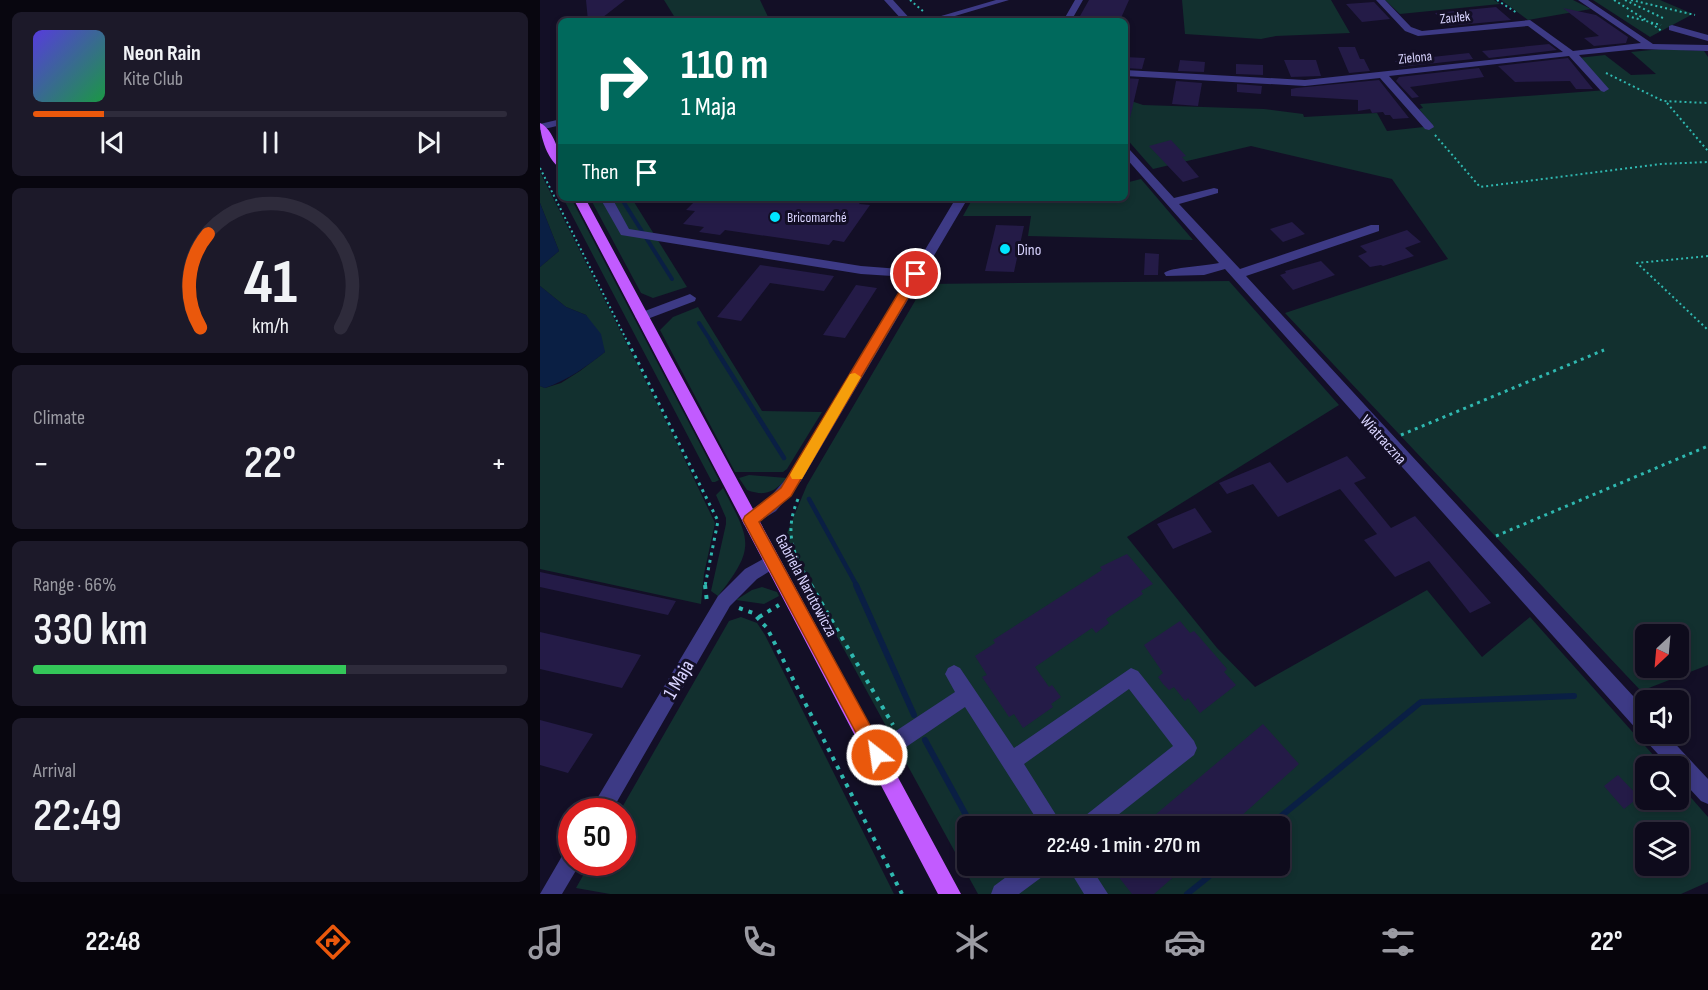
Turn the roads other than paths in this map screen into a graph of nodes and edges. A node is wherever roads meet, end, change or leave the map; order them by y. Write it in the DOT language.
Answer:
graph roads {
  1 [pos="888,0"];
  2 [pos="1005,0"];
  3 [pos="1079,0"];
  4 [pos="1380,0"];
  5 [pos="1582,0"];
  6 [pos="905,18"];
  7 [pos="928,18"];
  8 [pos="1069,18"];
  9 [pos="1668,27"];
  10 [pos="1708,38"];
  11 [pos="1650,46"];
  12 [pos="1708,48"];
  13 [pos="1574,57"];
  14 [pos="1128,73"];
  15 [pos="1383,75"];
  16 [pos="1604,89"];
  17 [pos="558,123"];
  18 [pos="540,127"];
  19 [pos="1429,127"];
  20 [pos="1128,154"];
  21 [pos="558,160"];
  22 [pos="1214,191"];
  23 [pos="581,201"];
  24 [pos="608,201"];
  25 [pos="960,201"];
  26 [pos="1170,203"];
  27 [pos="1375,228"];
  28 [pos="1231,270"];
  29 [pos="1170,273"];
  30 [pos="916,274"];
  31 [pos="690,298"];
  32 [pos="642,317"];
  33 [pos="750,520"];
  34 [pos="772,561"];
  35 [pos="954,674"];
  36 [pos="967,695"];
  37 [pos="1635,713"];
  38 [pos="1662,744"];
  39 [pos="877,755"];
  40 [pos="1011,762"];
  41 [pos="1708,794"];
  42 [pos="607,798"];
  43 [pos="1046,816"];
  44 [pos="1101,816"];
  45 [pos="561,876"];
  46 [pos="1025,876"];
  47 [pos="1084,876"];
  48 [pos="550,894"];
  49 [pos="950,894"];
  50 [pos="1002,894"];
  51 [pos="1096,894"];
  1 -- 6 [label="street"];
  2 -- 7 [label="street"];
  3 -- 8 [label="street"];
  4 -- 13 [label="street, Zaułek"];
  5 -- 11 [label="street"];
  9 -- 10 [label="street"];
  11 -- 12 [label="street, Zielona"];
  11 -- 13 [label="street, Zielona"];
  13 -- 15 [label="street, Zielona"];
  13 -- 16 [label="street"];
  14 -- 15 [label="street, Zielona"];
  15 -- 19 [label="street"];
  17 -- 18 [label="street"];
  18 -- 21 [label="main road"];
  20 -- 26 [label="street, Wiatraczna"];
  22 -- 26 [label="street"];
  23 -- 32 [label="main road, Gabriela Narutowicza"];
  24 -- 30 [label="street"];
  25 -- 30 [label="street"];
  26 -- 28 [label="street, Wiatraczna"];
  27 -- 28 [label="street"];
  28 -- 29 [label="street"];
  28 -- 37 [label="street, Wiatraczna"];
  30 -- 33 [label="street"];
  31 -- 32 [label="street"];
  32 -- 33 [label="main road, Gabriela Narutowicza"];
  33 -- 34 [label="main road, Gabriela Narutowicza"];
  34 -- 39 [label="main road, Gabriela Narutowicza"];
  34 -- 42 [label="street, 1 Maja"];
  35 -- 36 [label="street"];
  36 -- 39 [label="street"];
  36 -- 40 [label="street"];
  38 -- 41 [label="street"];
  39 -- 49 [label="main road, Gabriela Narutowicza"];
  40 -- 43 [label="street"];
  40 -- 44 [label="street"];
  45 -- 48 [label="street"];
  46 -- 50 [label="street"];
  47 -- 51 [label="street"];
}
